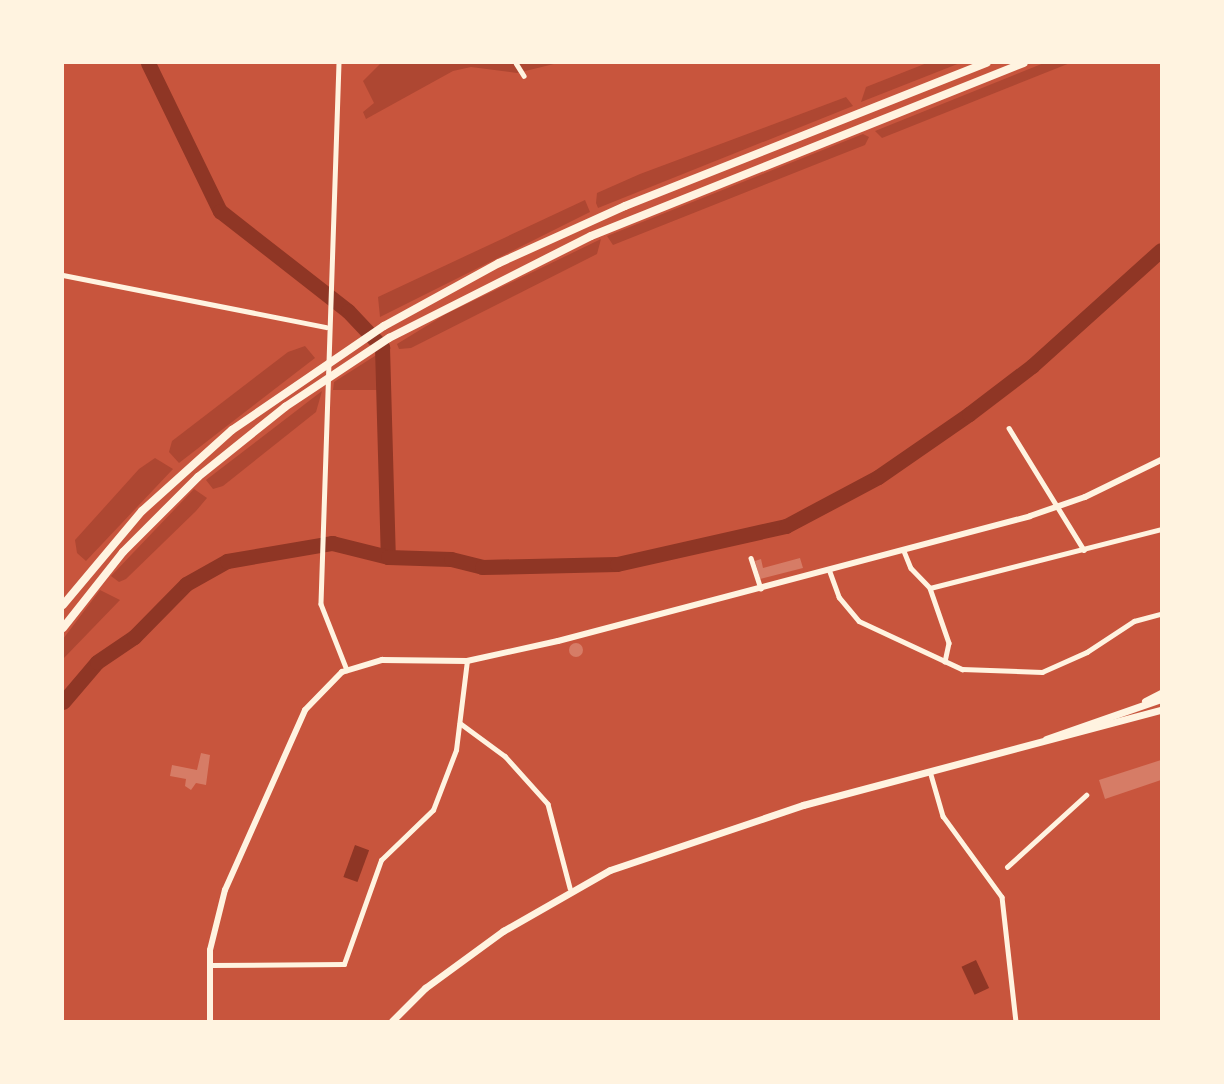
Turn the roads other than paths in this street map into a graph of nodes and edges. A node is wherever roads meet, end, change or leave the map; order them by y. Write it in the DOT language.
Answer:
graph roads {
  1 [pos="339,63"];
  2 [pos="516,63"];
  3 [pos="987,63"];
  4 [pos="1024,63"];
  5 [pos="524,76"];
  6 [pos="63,276"];
  7 [pos="326,327"];
  8 [pos="1009,428"];
  9 [pos="1161,460"];
  10 [pos="1059,506"];
  11 [pos="1161,529"];
  12 [pos="1084,549"];
  13 [pos="904,551"];
  14 [pos="751,558"];
  15 [pos="829,569"];
  16 [pos="761,588"];
  17 [pos="930,588"];
  18 [pos="63,604"];
  19 [pos="1161,614"];
  20 [pos="63,628"];
  21 [pos="467,661"];
  22 [pos="945,662"];
  23 [pos="346,670"];
  24 [pos="1161,693"];
  25 [pos="1161,699"];
  26 [pos="1161,710"];
  27 [pos="1124,712"];
  28 [pos="460,723"];
  29 [pos="1032,744"];
  30 [pos="930,771"];
  31 [pos="1086,795"];
  32 [pos="1007,867"];
  33 [pos="570,888"];
  34 [pos="210,965"];
  35 [pos="210,1021"];
  36 [pos="392,1021"];
  37 [pos="1016,1021"];
  1 -- 7 [label="street"];
  2 -- 5 [label="street"];
  3 -- 18 [label="highway"];
  4 -- 20 [label="highway"];
  6 -- 7 [label="street"];
  7 -- 23 [label="street"];
  8 -- 10 [label="street"];
  9 -- 10 [label="main road"];
  10 -- 12 [label="street"];
  10 -- 13 [label="main road"];
  11 -- 12 [label="street"];
  12 -- 17 [label="street"];
  13 -- 15 [label="main road"];
  13 -- 17 [label="street"];
  14 -- 16 [label="street"];
  15 -- 16 [label="main road"];
  15 -- 22 [label="street"];
  16 -- 21 [label="main road"];
  17 -- 22 [label="street"];
  19 -- 22 [label="street"];
  21 -- 23 [label="main road"];
  21 -- 28 [label="street"];
  23 -- 34 [label="main road"];
  24 -- 27 [label="highway"];
  25 -- 27 [label="highway"];
  26 -- 29 [label="highway"];
  27 -- 29 [label="highway"];
  28 -- 33 [label="street"];
  28 -- 34 [label="street"];
  29 -- 30 [label="highway"];
  30 -- 33 [label="highway"];
  30 -- 37 [label="street"];
  31 -- 32 [label="street"];
  33 -- 36 [label="highway"];
  34 -- 35 [label="main road"];
}
